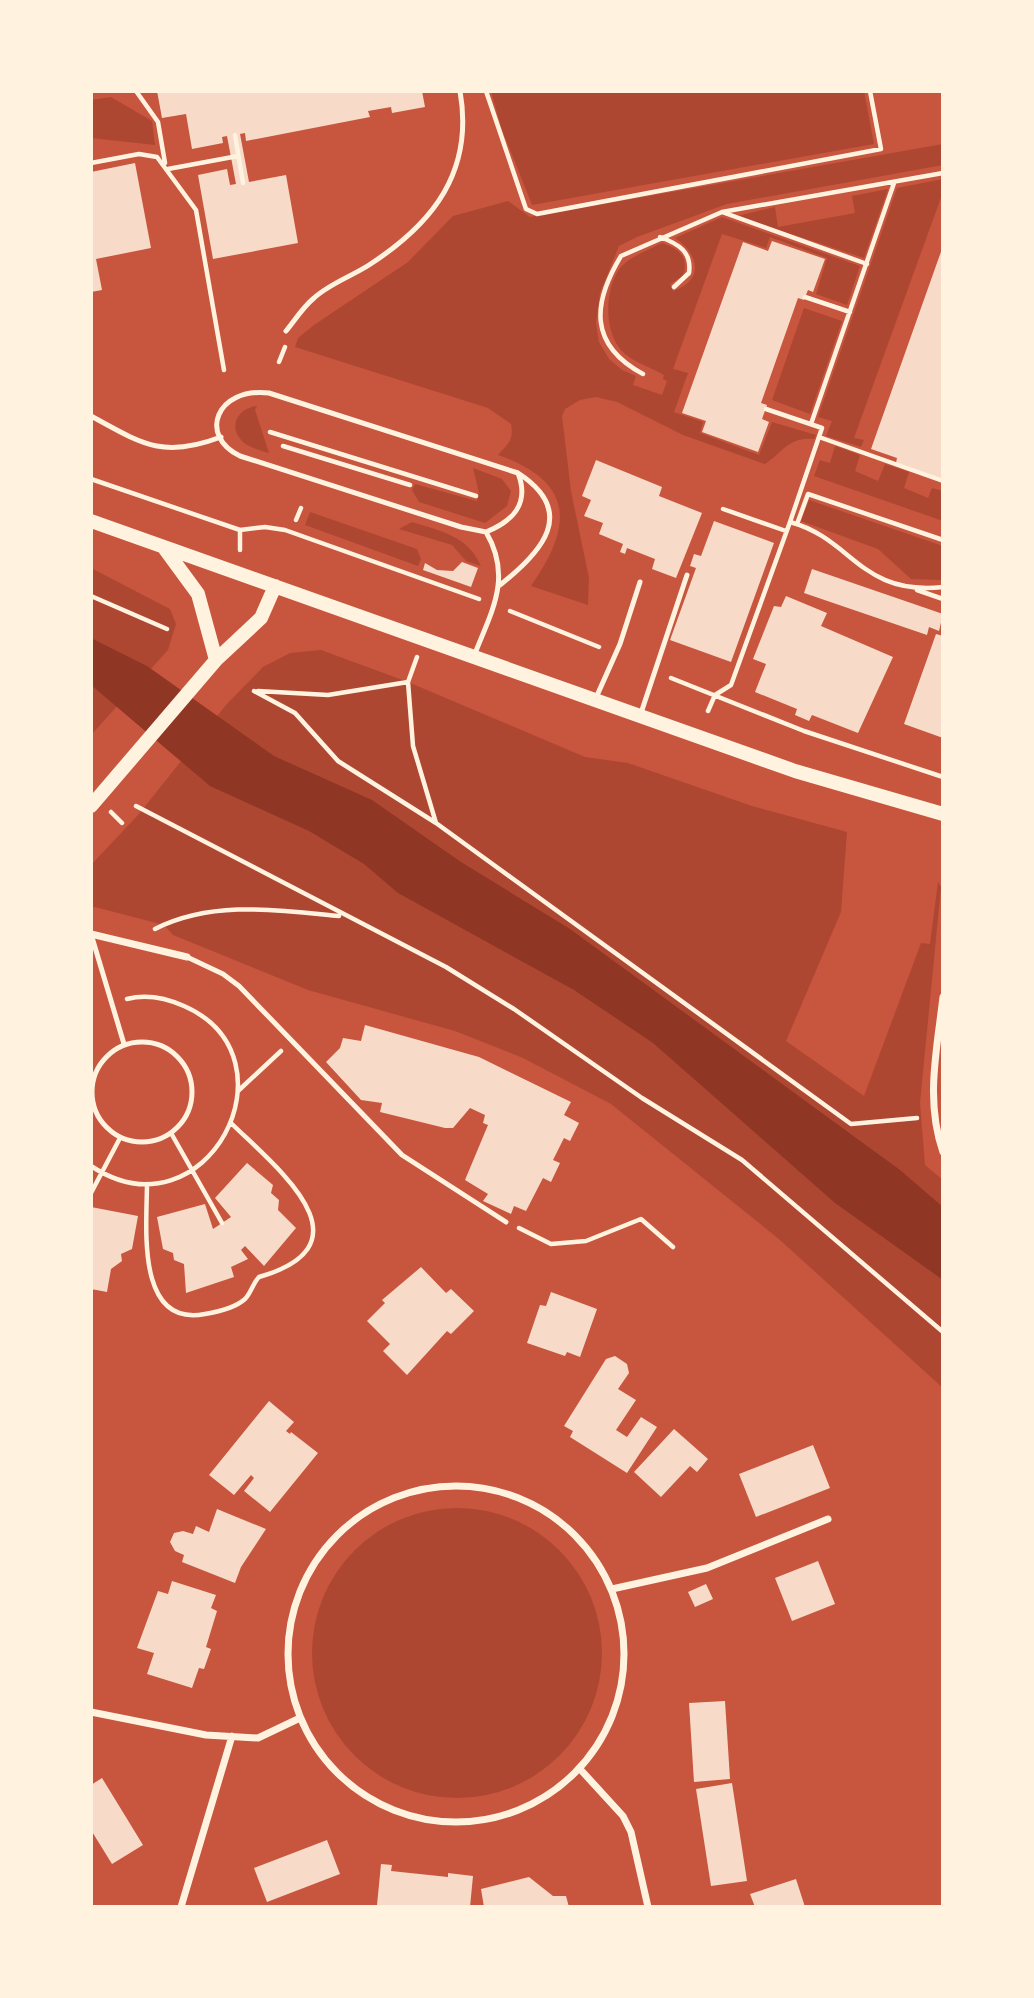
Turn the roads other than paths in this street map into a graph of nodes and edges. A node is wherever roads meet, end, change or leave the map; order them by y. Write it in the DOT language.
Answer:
graph roads {
  1 [pos="460,91"];
  2 [pos="285,331"];
  3 [pos="91,416"];
  4 [pos="220,437"];
  5 [pos="518,472"];
  6 [pos="91,521"];
  7 [pos="486,532"];
  8 [pos="163,548"];
  9 [pos="687,575"];
  10 [pos="640,582"];
  11 [pos="500,585"];
  12 [pos="275,586"];
  13 [pos="474,656"];
  14 [pos="216,660"];
  15 [pos="596,700"];
  16 [pos="640,716"];
  17 [pos="91,806"];
  18 [pos="943,814"];
  19 [pos="91,934"];
  20 [pos="187,957"];
  21 [pos="943,997"];
  22 [pos="124,1044"];
  23 [pos="943,1152"];
  24 [pos="506,1222"];
  25 [pos="828,1519"];
  26 [pos="612,1589"];
  27 [pos="91,1712"];
  28 [pos="300,1718"];
  29 [pos="232,1737"];
  30 [pos="580,1769"];
  31 [pos="181,1907"];
  32 [pos="648,1907"];
  1 -- 2 [label="lane"];
  3 -- 4 [label="lane"];
  4 -- 5 [label="lane"];
  4 -- 7 [label="lane"];
  5 -- 7 [label="lane"];
  5 -- 11 [label="lane"];
  6 -- 8 [label="main road"];
  7 -- 11 [label="lane"];
  8 -- 12 [label="main road"];
  8 -- 14 [label="main road"];
  9 -- 16 [label="lane"];
  10 -- 15 [label="lane"];
  11 -- 13 [label="lane"];
  12 -- 13 [label="main road"];
  12 -- 14 [label="main road"];
  13 -- 15 [label="main road"];
  14 -- 17 [label="main road"];
  15 -- 16 [label="main road"];
  16 -- 18 [label="main road"];
  19 -- 20 [label="street"];
  19 -- 22 [label="lane"];
  20 -- 24 [label="lane"];
  21 -- 23 [label="street"];
  22 -- 22 [label="lane"];
  25 -- 26 [label="street"];
  26 -- 28 [label="street"];
  26 -- 30 [label="street"];
  27 -- 29 [label="street"];
  28 -- 29 [label="street"];
  28 -- 30 [label="street"];
  29 -- 31 [label="street"];
  30 -- 32 [label="street"];
}
